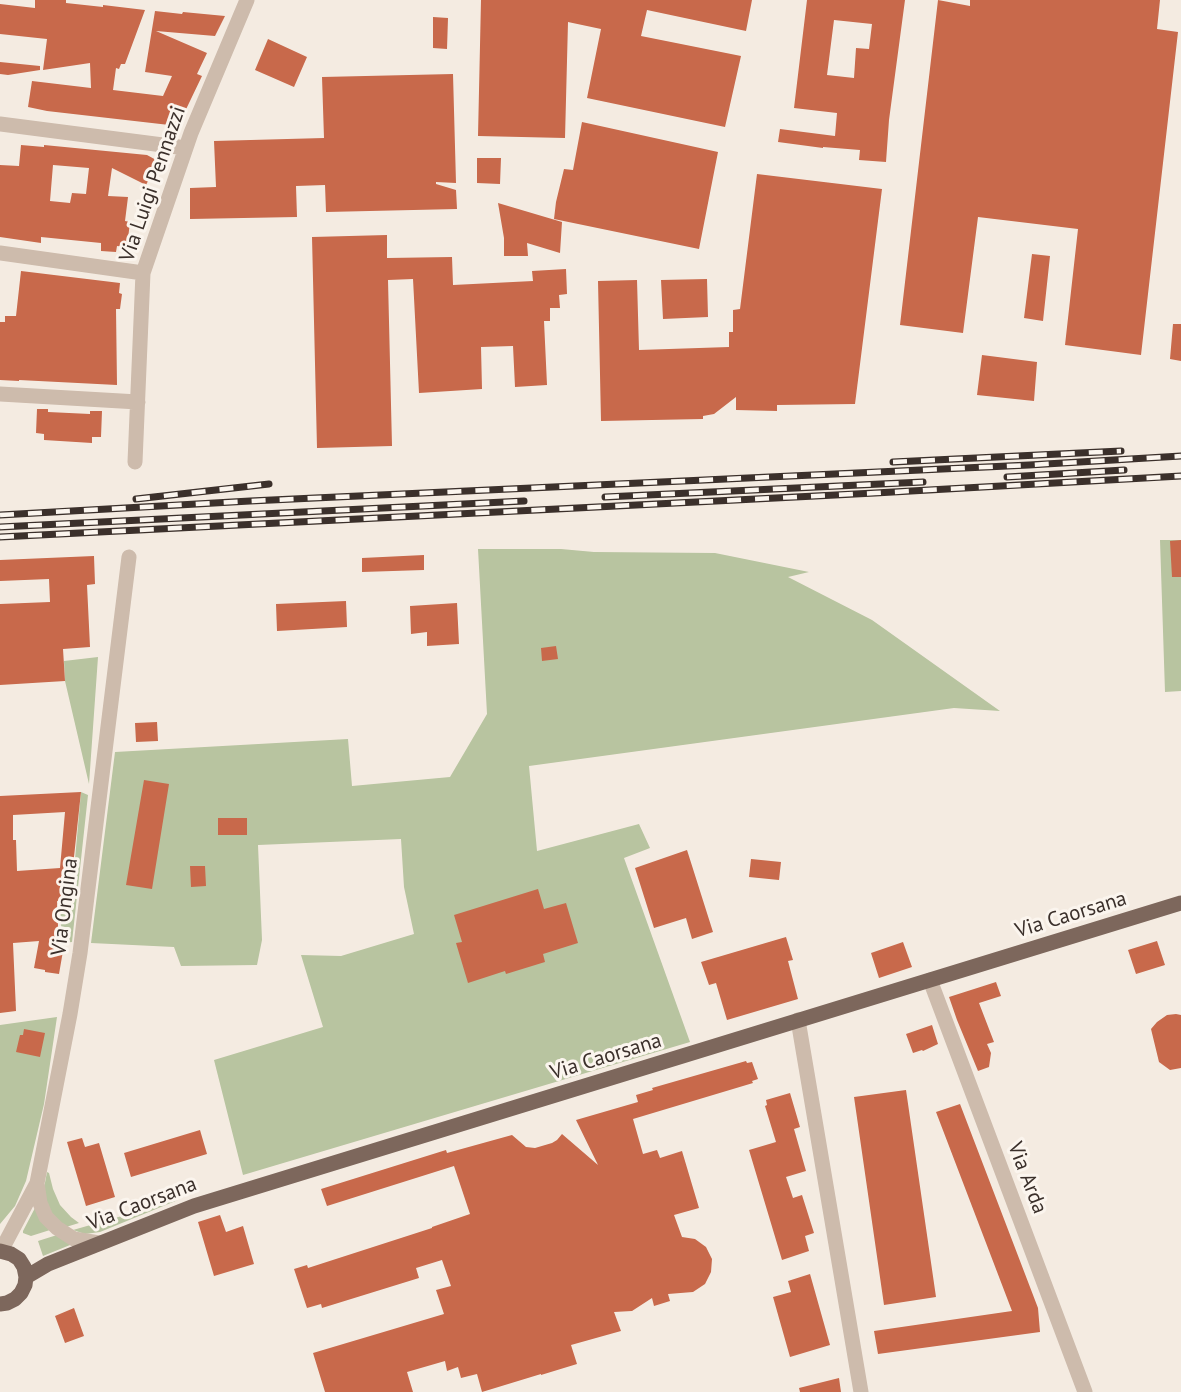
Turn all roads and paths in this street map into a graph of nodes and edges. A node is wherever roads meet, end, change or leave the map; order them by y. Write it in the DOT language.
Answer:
graph roads {
  1 [pos="244,0"];
  2 [pos="0,124"];
  3 [pos="186,148"];
  4 [pos="0,253"];
  5 [pos="143,273"];
  6 [pos="0,394"];
  7 [pos="138,402"];
  8 [pos="135,462"];
  9 [pos="129,557"];
  10 [pos="1181,903"];
  11 [pos="930,980"];
  12 [pos="798,1020"];
  13 [pos="37,1183"];
  14 [pos="99,1243"];
  15 [pos="4,1252"];
  16 [pos="48,1264"];
  17 [pos="26,1276"];
  18 [pos="0,1304"];
  19 [pos="861,1392"];
  20 [pos="1085,1392"];
  1 -- 3 [label="street, Via Luigi Pennazzi"];
  2 -- 3 [label="street"];
  3 -- 5 [label="street, Via Luigi Pennazzi"];
  4 -- 5 [label="street"];
  5 -- 7 [label="street, Via Luigi Pennazzi"];
  6 -- 7 [label="street"];
  7 -- 8 [label="street, Via Luigi Pennazzi"];
  9 -- 13 [label="street, Via Ongina"];
  10 -- 11 [label="main road, Via Caorsana"];
  11 -- 12 [label="main road, Via Caorsana"];
  11 -- 20 [label="street, Via Arda"];
  12 -- 14 [label="main road, Via Caorsana"];
  12 -- 19 [label="street"];
  13 -- 14 [label="street"];
  13 -- 15 [label="street, Via Ongina"];
  14 -- 16 [label="main road, Via Caorsana"];
  15 -- 16 [label="main road"];
  15 -- 17 [label="main road"];
  16 -- 17 [label="main road, Via Caorsana"];
  17 -- 18 [label="main road"];
}
